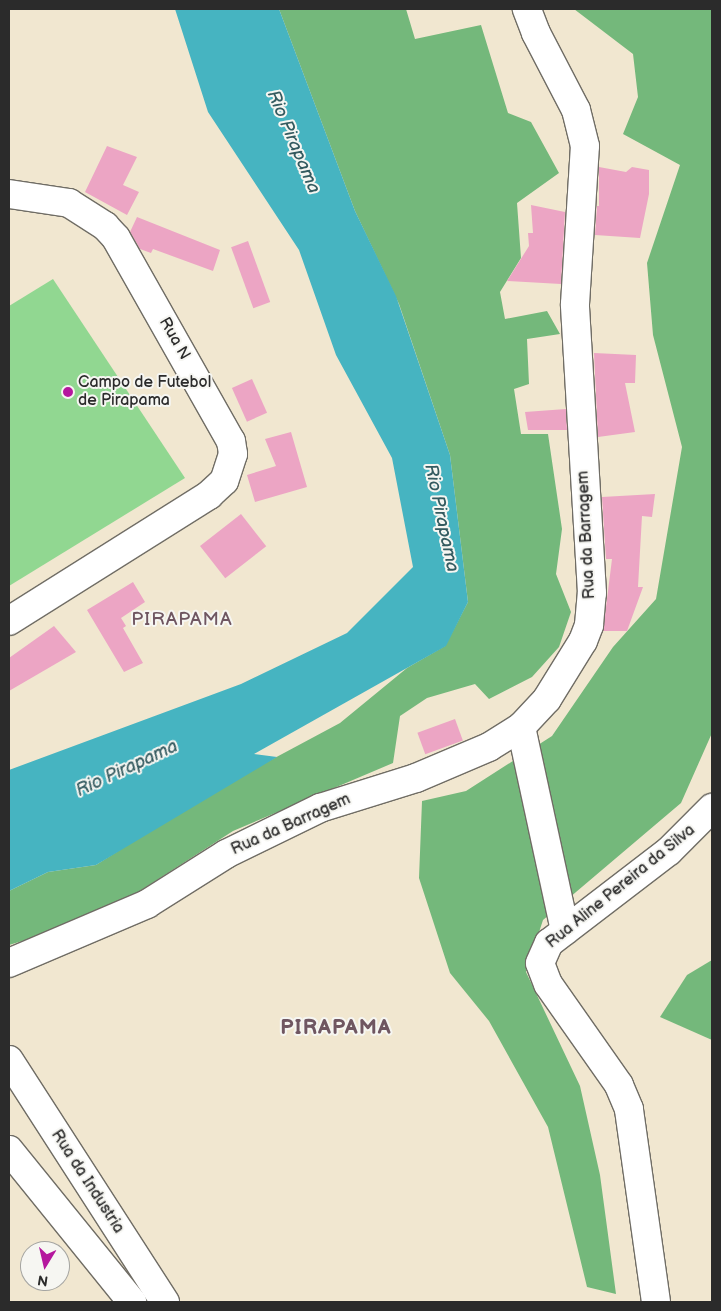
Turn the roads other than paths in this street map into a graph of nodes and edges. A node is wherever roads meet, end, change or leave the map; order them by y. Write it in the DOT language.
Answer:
graph roads {
  1 [pos="527,9"];
  2 [pos="9,194"];
  3 [pos="9,621"];
  4 [pos="521,727"];
  5 [pos="712,808"];
  6 [pos="565,930"];
  7 [pos="9,963"];
  8 [pos="9,1060"];
  9 [pos="9,1150"];
  10 [pos="145,1272"];
  11 [pos="120,1298"];
  12 [pos="165,1302"];
  13 [pos="656,1302"];
  1 -- 4 [label="street, Rua da Barragem"];
  2 -- 3 [label="street, Rua N"];
  4 -- 6 [label="street"];
  4 -- 7 [label="street, Rua da Barragem"];
  5 -- 6 [label="street, Rua Aline Pereira da Silva"];
  6 -- 13 [label="street, Rua Aline Pereira da Silva"];
  8 -- 10 [label="street, Rua da Industria"];
  9 -- 11 [label="street"];
  10 -- 11 [label="street"];
  10 -- 12 [label="street, Rua da Industria"];
}
